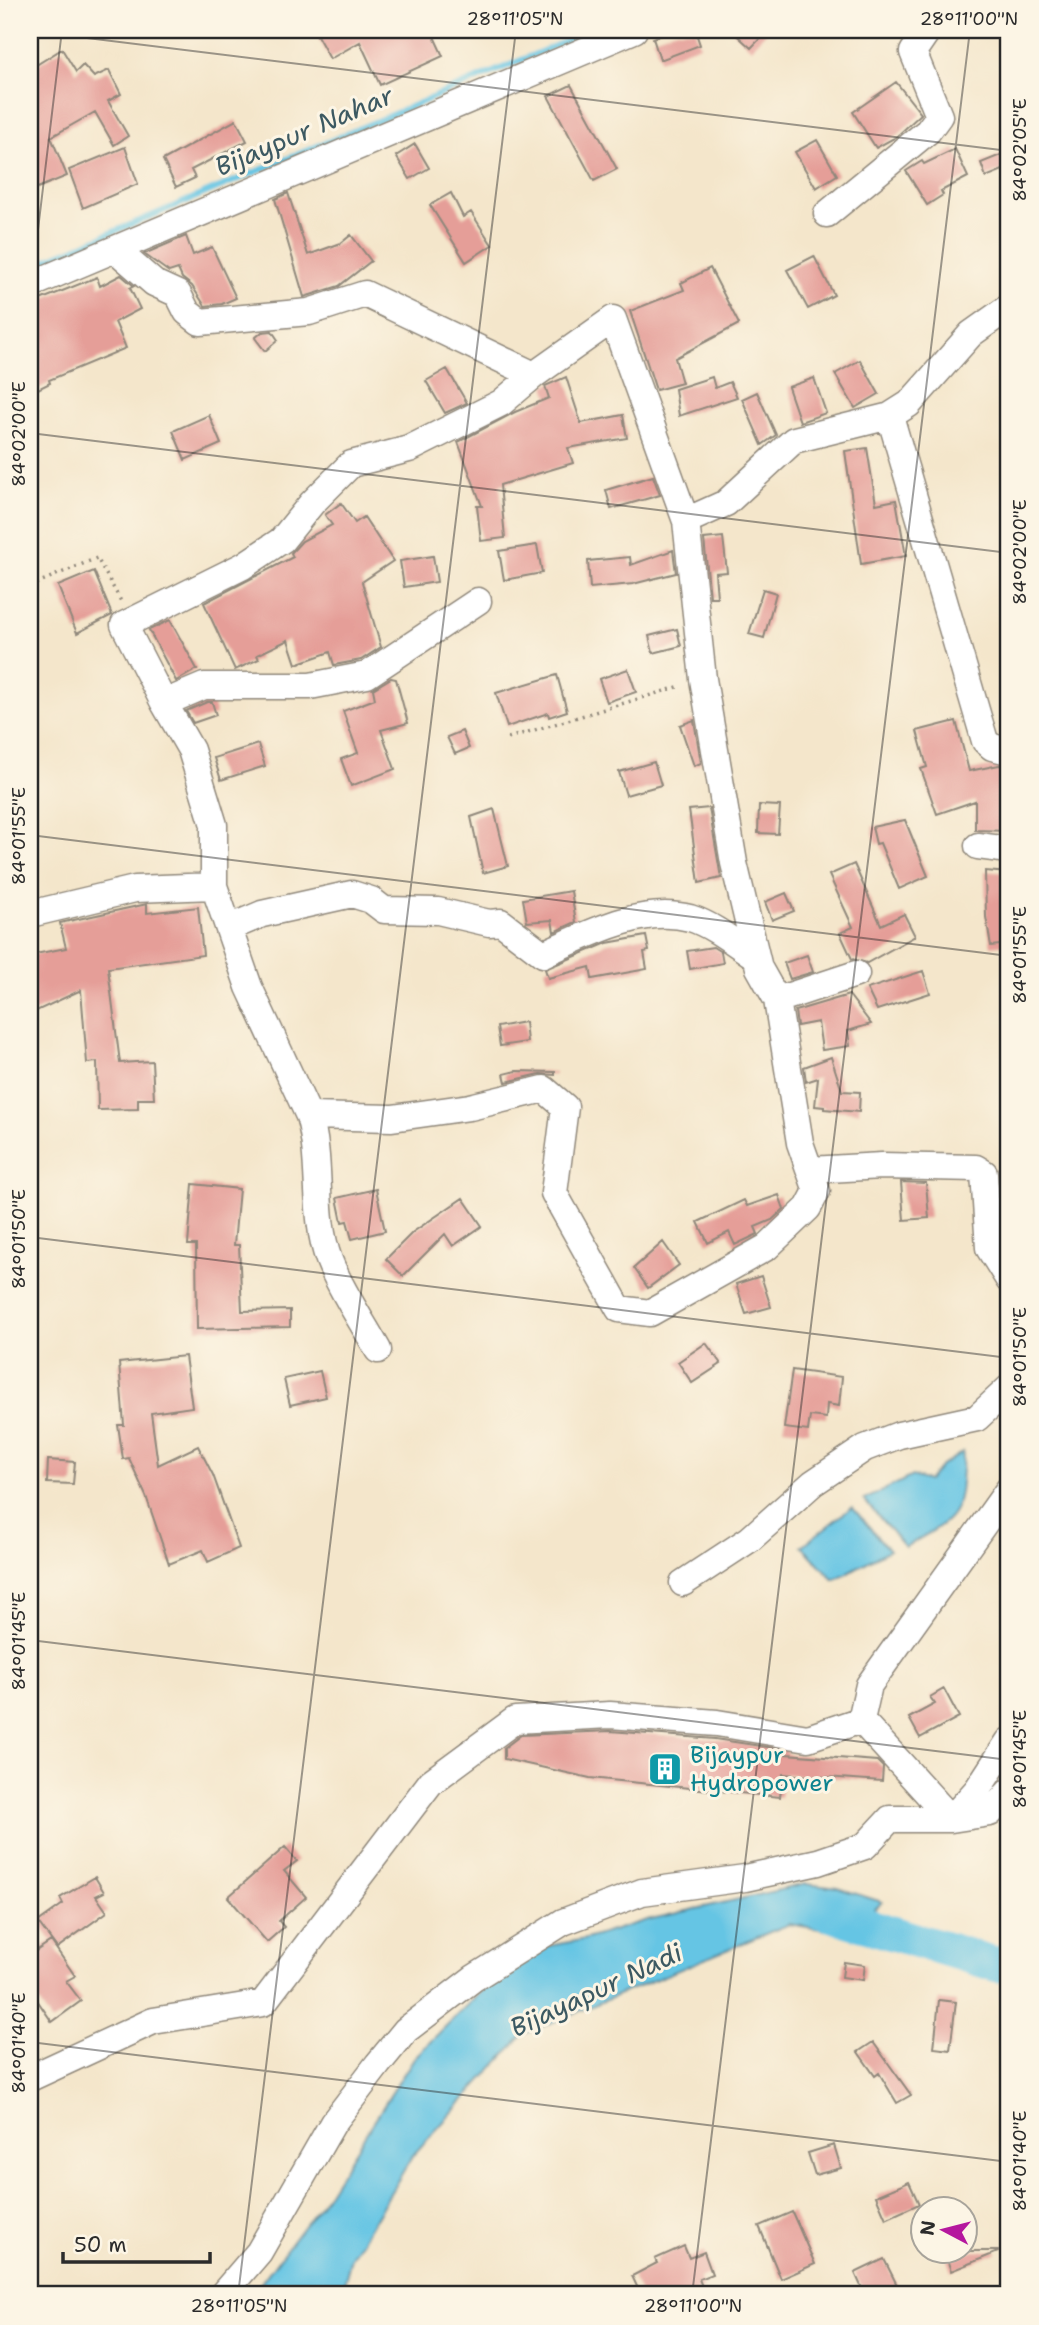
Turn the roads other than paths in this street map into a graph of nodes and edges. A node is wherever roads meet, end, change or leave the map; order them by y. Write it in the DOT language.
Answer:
graph roads {
  1 [pos="634,30"];
  2 [pos="928,30"];
  3 [pos="586,40"];
  4 [pos="827,214"];
  5 [pos="116,250"];
  6 [pos="30,285"];
  7 [pos="1009,307"];
  8 [pos="534,375"];
  9 [pos="890,416"];
  10 [pos="686,521"];
  11 [pos="478,601"];
  12 [pos="164,704"];
  13 [pos="1009,751"];
  14 [pos="978,846"];
  15 [pos="1009,850"];
  16 [pos="214,886"];
  17 [pos="30,914"];
  18 [pos="229,928"];
  19 [pos="756,957"];
  20 [pos="856,974"];
  21 [pos="777,1000"];
  22 [pos="309,1116"];
  23 [pos="810,1170"];
  24 [pos="1009,1280"];
  25 [pos="378,1350"];
  26 [pos="1009,1388"];
  27 [pos="1009,1489"];
  28 [pos="683,1583"];
  29 [pos="861,1720"];
  30 [pos="1009,1741"];
  31 [pos="1009,1792"];
  32 [pos="951,1819"];
  33 [pos="30,2078"];
  34 [pos="222,2295"];
  1 -- 3 [label="street"];
  2 -- 4 [label="street"];
  3 -- 5 [label="street"];
  5 -- 6 [label="street"];
  5 -- 8 [label="street"];
  7 -- 9 [label="street"];
  8 -- 10 [label="street"];
  8 -- 12 [label="street"];
  9 -- 10 [label="street"];
  9 -- 13 [label="street"];
  10 -- 19 [label="street"];
  11 -- 12 [label="street"];
  12 -- 16 [label="street"];
  14 -- 15 [label="street"];
  16 -- 17 [label="street"];
  16 -- 18 [label="street"];
  18 -- 19 [label="street"];
  18 -- 22 [label="street"];
  19 -- 21 [label="street"];
  20 -- 21 [label="street"];
  21 -- 23 [label="street"];
  22 -- 23 [label="street"];
  22 -- 25 [label="street"];
  23 -- 24 [label="street"];
  26 -- 28 [label="street"];
  27 -- 29 [label="street"];
  29 -- 32 [label="street"];
  29 -- 33 [label="street"];
  30 -- 32 [label="street"];
  31 -- 32 [label="street"];
  32 -- 34 [label="street"];
}
